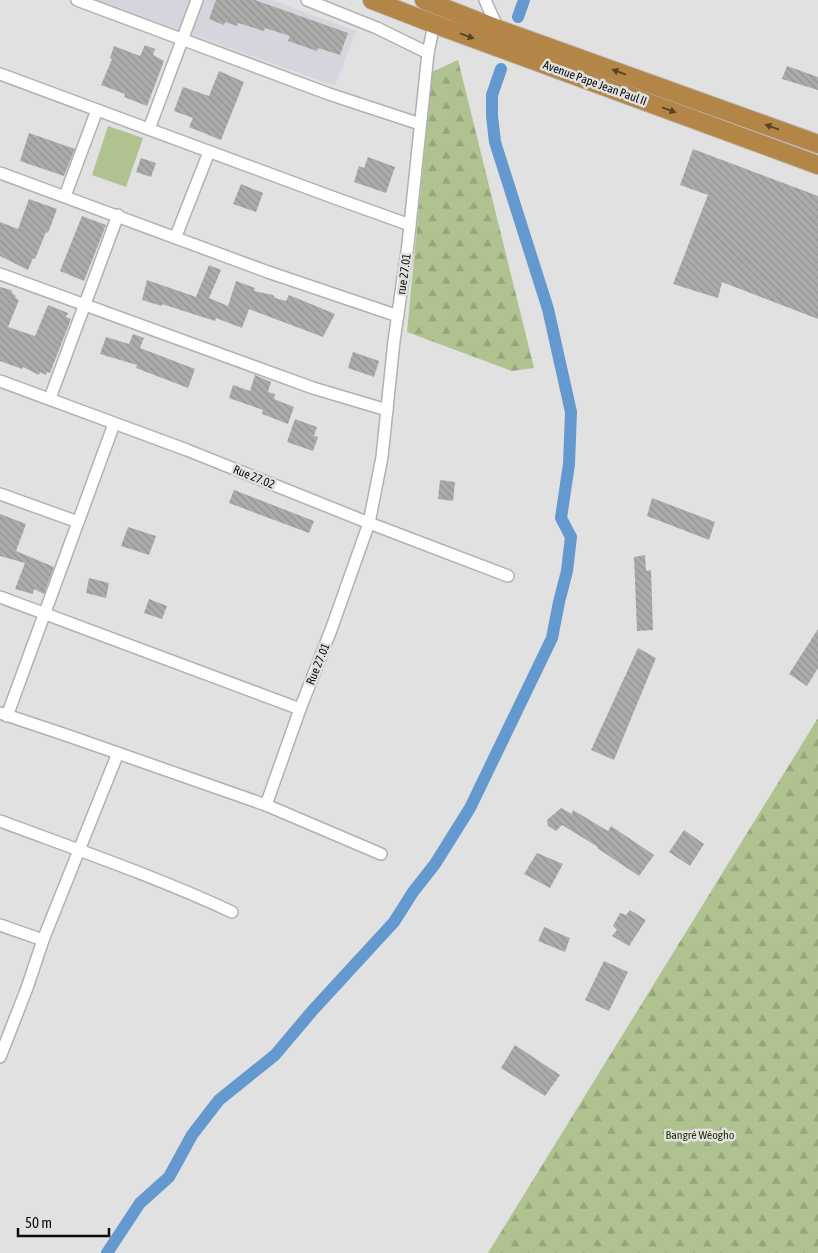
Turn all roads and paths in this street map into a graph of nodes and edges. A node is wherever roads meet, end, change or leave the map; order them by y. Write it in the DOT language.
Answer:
graph roads {
  1 [pos="77,0"];
  2 [pos="197,0"];
  3 [pos="307,0"];
  4 [pos="372,0"];
  5 [pos="424,0"];
  6 [pos="485,0"];
  7 [pos="434,24"];
  8 [pos="498,29"];
  9 [pos="183,40"];
  10 [pos="428,53"];
  11 [pos="0,74"];
  12 [pos="97,110"];
  13 [pos="420,124"];
  14 [pos="149,129"];
  15 [pos="818,144"];
  16 [pos="209,152"];
  17 [pos="818,165"];
  18 [pos="0,173"];
  19 [pos="65,196"];
  20 [pos="118,215"];
  21 [pos="410,224"];
  22 [pos="176,236"];
  23 [pos="0,274"];
  24 [pos="86,304"];
  25 [pos="398,316"];
  26 [pos="0,381"];
  27 [pos="50,398"];
  28 [pos="386,410"];
  29 [pos="114,424"];
  30 [pos="0,494"];
  31 [pos="78,522"];
  32 [pos="369,523"];
  33 [pos="508,576"];
  34 [pos="0,597"];
  35 [pos="45,613"];
  36 [pos="300,709"];
  37 [pos="3,714"];
  38 [pos="118,753"];
  39 [pos="266,805"];
  40 [pos="0,821"];
  41 [pos="79,850"];
  42 [pos="381,854"];
  43 [pos="232,912"];
  44 [pos="0,925"];
  45 [pos="43,940"];
  46 [pos="4,1033"];
  47 [pos="0,1057"];
  1 -- 9 [label="street"];
  2 -- 9 [label="street"];
  3 -- 10 [label="street"];
  4 -- 7 [label="highway, Avenue Pape Jean Paul II"];
  5 -- 8 [label="highway, Avenue Pape Jean Paul II"];
  6 -- 8 [label="street"];
  7 -- 10 [label="street, rue 27.01"];
  7 -- 17 [label="highway, Avenue Pape Jean Paul II, one-way"];
  15 -- 8 [label="highway, Avenue Pape Jean Paul II, one-way"];
  9 -- 13 [label="street"];
  9 -- 14 [label="street"];
  10 -- 13 [label="street, rue 27.01"];
  11 -- 12 [label="street"];
  12 -- 14 [label="street"];
  12 -- 19 [label="street"];
  13 -- 21 [label="street, rue 27.01"];
  14 -- 16 [label="street"];
  16 -- 21 [label="street"];
  16 -- 22 [label="street"];
  18 -- 19 [label="street"];
  19 -- 20 [label="street"];
  20 -- 22 [label="street"];
  20 -- 24 [label="street"];
  21 -- 25 [label="street, rue 27.01"];
  22 -- 25 [label="street"];
  23 -- 24 [label="street"];
  24 -- 27 [label="street"];
  24 -- 28 [label="street"];
  25 -- 28 [label="street, rue 27.01"];
  26 -- 27 [label="street, Rue 27.02"];
  27 -- 29 [label="street, Rue 27.02"];
  28 -- 32 [label="street, rue 27.01"];
  29 -- 31 [label="street"];
  29 -- 32 [label="street, Rue 27.02"];
  30 -- 31 [label="street"];
  31 -- 35 [label="street"];
  32 -- 33 [label="street, Rue 27.02"];
  32 -- 36 [label="street, Rue 27.01"];
  34 -- 35 [label="street"];
  35 -- 36 [label="street"];
  35 -- 37 [label="street"];
  36 -- 39 [label="street, Rue 27.01"];
  37 -- 38 [label="street"];
  38 -- 39 [label="street"];
  38 -- 41 [label="street"];
  39 -- 42 [label="street"];
  40 -- 41 [label="street"];
  41 -- 43 [label="street"];
  41 -- 45 [label="street"];
  44 -- 45 [label="street"];
  45 -- 46 [label="street"];
  46 -- 47 [label="street"];
}
